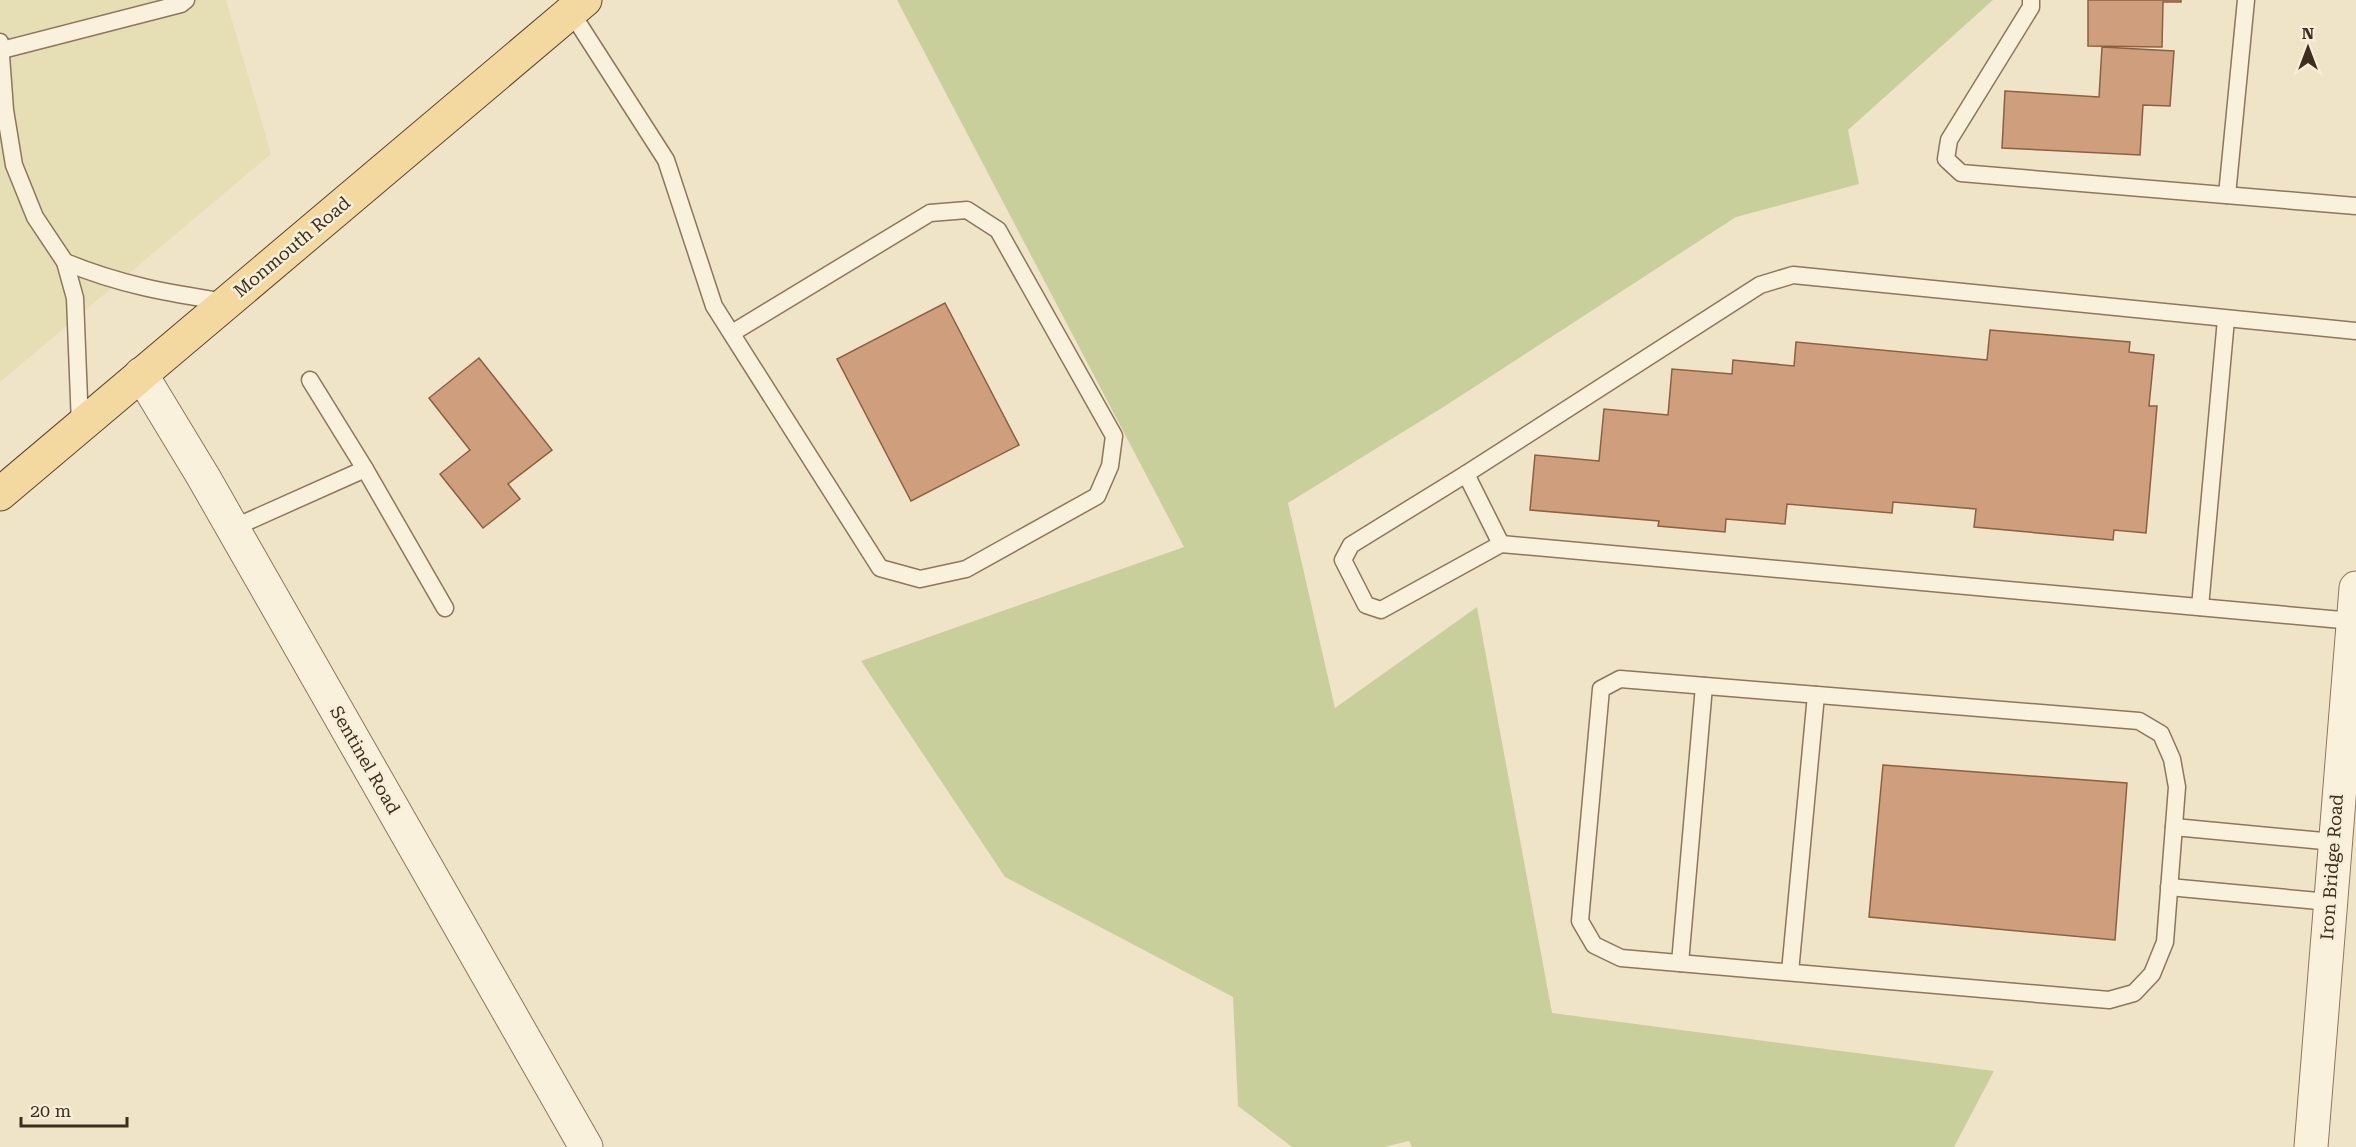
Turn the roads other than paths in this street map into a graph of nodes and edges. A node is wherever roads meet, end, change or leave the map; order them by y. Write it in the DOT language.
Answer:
graph roads {
  1 [pos="186,0"];
  2 [pos="2031,0"];
  3 [pos="2246,0"];
  4 [pos="578,6"];
  5 [pos="1,46"];
  6 [pos="2227,195"];
  7 [pos="2356,206"];
  8 [pos="65,262"];
  9 [pos="227,302"];
  10 [pos="2226,319"];
  11 [pos="2356,331"];
  12 [pos="732,333"];
  13 [pos="141,374"];
  14 [pos="310,380"];
  15 [pos="80,426"];
  16 [pos="365,469"];
  17 [pos="1466,474"];
  18 [pos="0,494"];
  19 [pos="233,528"];
  20 [pos="1501,544"];
  21 [pos="2356,588"];
  22 [pos="2200,607"];
  23 [pos="445,608"];
  24 [pos="2353,621"];
  25 [pos="1704,686"];
  26 [pos="1816,695"];
  27 [pos="2174,828"];
  28 [pos="2334,842"];
  29 [pos="2169,887"];
  30 [pos="2329,902"];
  31 [pos="1680,963"];
  32 [pos="1790,972"];
  33 [pos="586,1147"];
  34 [pos="2311,1147"];
  1 -- 5 [label="lane"];
  2 -- 6 [label="lane"];
  3 -- 6 [label="lane"];
  4 -- 9 [label="main road, Monmouth Road"];
  4 -- 12 [label="lane"];
  5 -- 8 [label="lane"];
  6 -- 7 [label="lane"];
  8 -- 9 [label="lane"];
  8 -- 15 [label="lane"];
  9 -- 13 [label="main road, Monmouth Road"];
  10 -- 11 [label="lane"];
  10 -- 17 [label="lane"];
  10 -- 22 [label="lane"];
  12 -- 12 [label="lane"];
  13 -- 15 [label="main road, Monmouth Road"];
  13 -- 19 [label="street, Sentinel Road"];
  14 -- 16 [label="lane"];
  15 -- 18 [label="main road, Monmouth Road"];
  16 -- 19 [label="lane"];
  16 -- 23 [label="lane"];
  17 -- 20 [label="lane"];
  17 -- 20 [label="lane"];
  19 -- 33 [label="street, Sentinel Road"];
  20 -- 22 [label="lane"];
  21 -- 24 [label="street, Iron Bridge Road"];
  22 -- 24 [label="lane"];
  24 -- 28 [label="street, Iron Bridge Road"];
  25 -- 26 [label="lane"];
  25 -- 31 [label="lane"];
  25 -- 31 [label="lane"];
  26 -- 27 [label="lane"];
  26 -- 32 [label="lane"];
  27 -- 28 [label="lane"];
  27 -- 29 [label="lane"];
  28 -- 30 [label="street, Iron Bridge Road"];
  29 -- 30 [label="lane"];
  29 -- 32 [label="lane"];
  30 -- 34 [label="street, Iron Bridge Road"];
  31 -- 32 [label="lane"];
}
